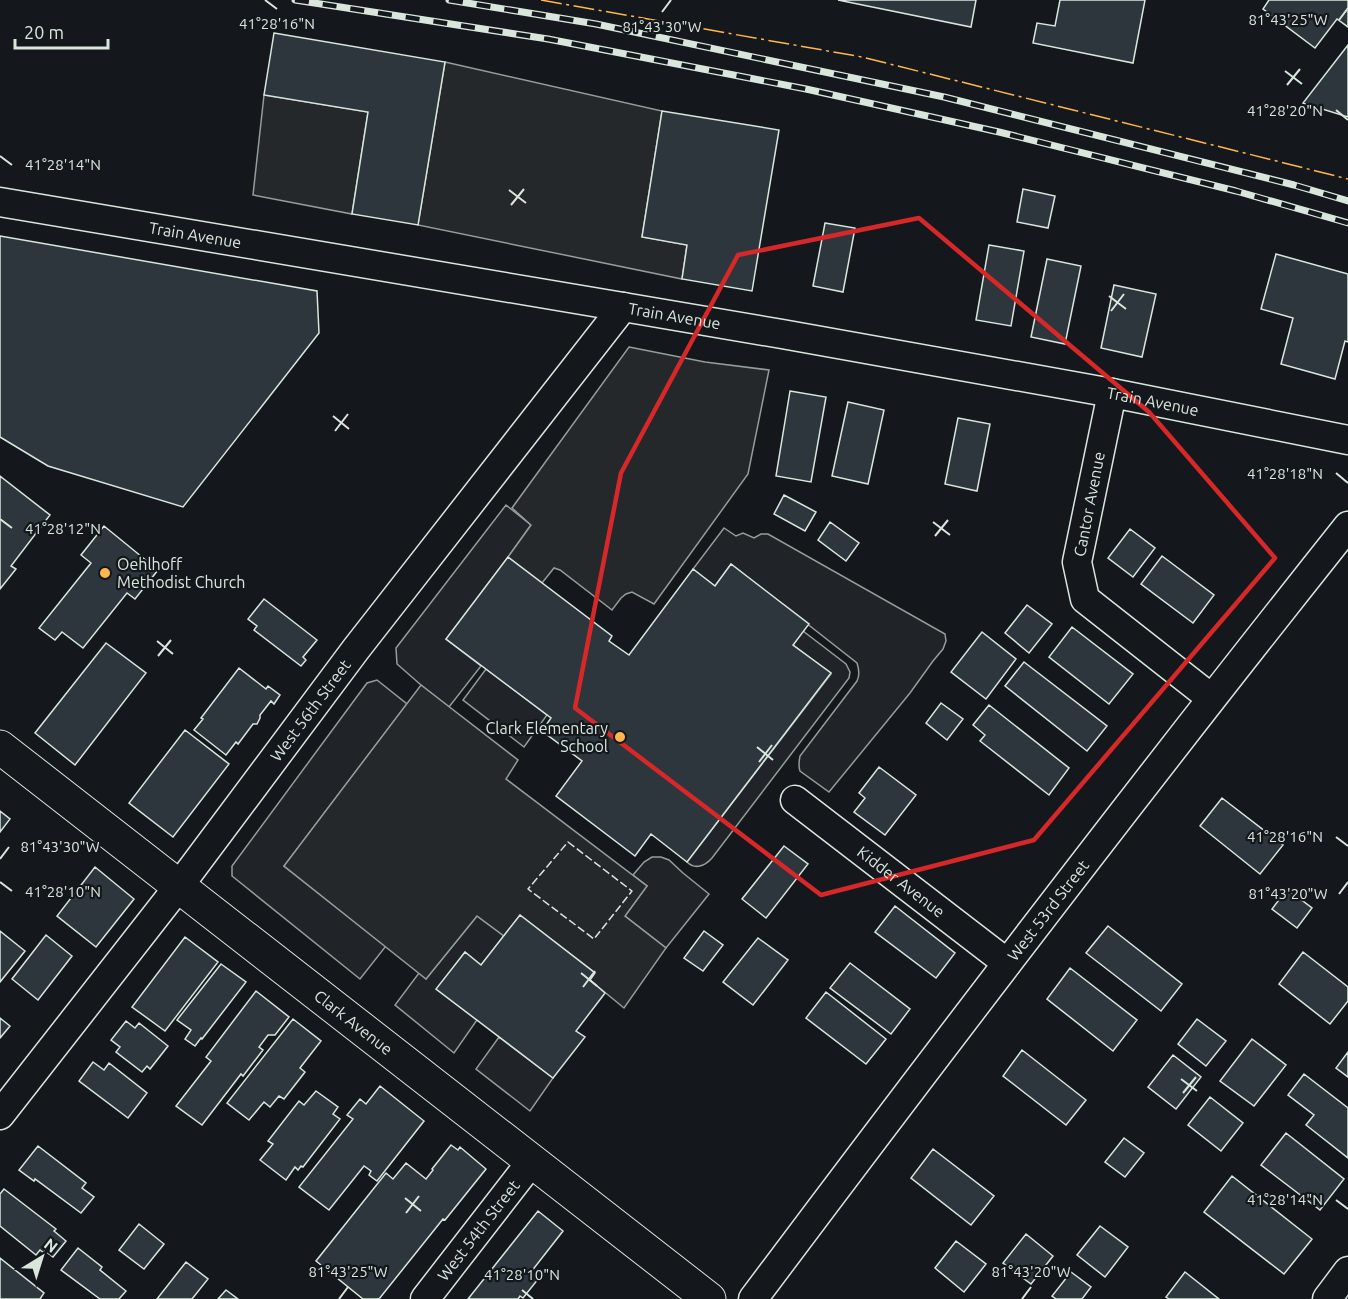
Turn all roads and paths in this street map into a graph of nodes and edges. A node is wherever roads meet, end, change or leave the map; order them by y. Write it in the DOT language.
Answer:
graph roads {
  1 [pos="0,202"];
  2 [pos="623,307"];
  3 [pos="1112,393"];
  4 [pos="1348,440"];
  5 [pos="1348,526"];
  6 [pos="1211,698"];
  7 [pos="0,747"];
  8 [pos="795,800"];
  9 [pos="179,886"];
  10 [pos="1007,963"];
  11 [pos="0,1115"];
  12 [pos="532,1161"];
  13 [pos="1348,1270"];
  14 [pos="425,1299"];
  15 [pos="709,1299"];
  16 [pos="753,1299"];
  17 [pos="1327,1299"];
  1 -- 2 [label="street, Train Avenue"];
  2 -- 3 [label="street, Train Avenue"];
  2 -- 9 [label="street, West 56th Street"];
  3 -- 4 [label="street, Train Avenue"];
  3 -- 6 [label="street, Cantor Avenue"];
  5 -- 6 [label="street, West 53rd Street"];
  6 -- 10 [label="street, West 53rd Street"];
  7 -- 9 [label="street, Clark Avenue"];
  8 -- 10 [label="street, Kidder Avenue"];
  9 -- 11 [label="street, West 56th Street"];
  9 -- 12 [label="street, Clark Avenue"];
  10 -- 16 [label="street, West 53rd Street"];
  12 -- 14 [label="street, West 54th Street"];
  12 -- 15 [label="street, Clark Avenue"];
  13 -- 17 [label="street"];
}
